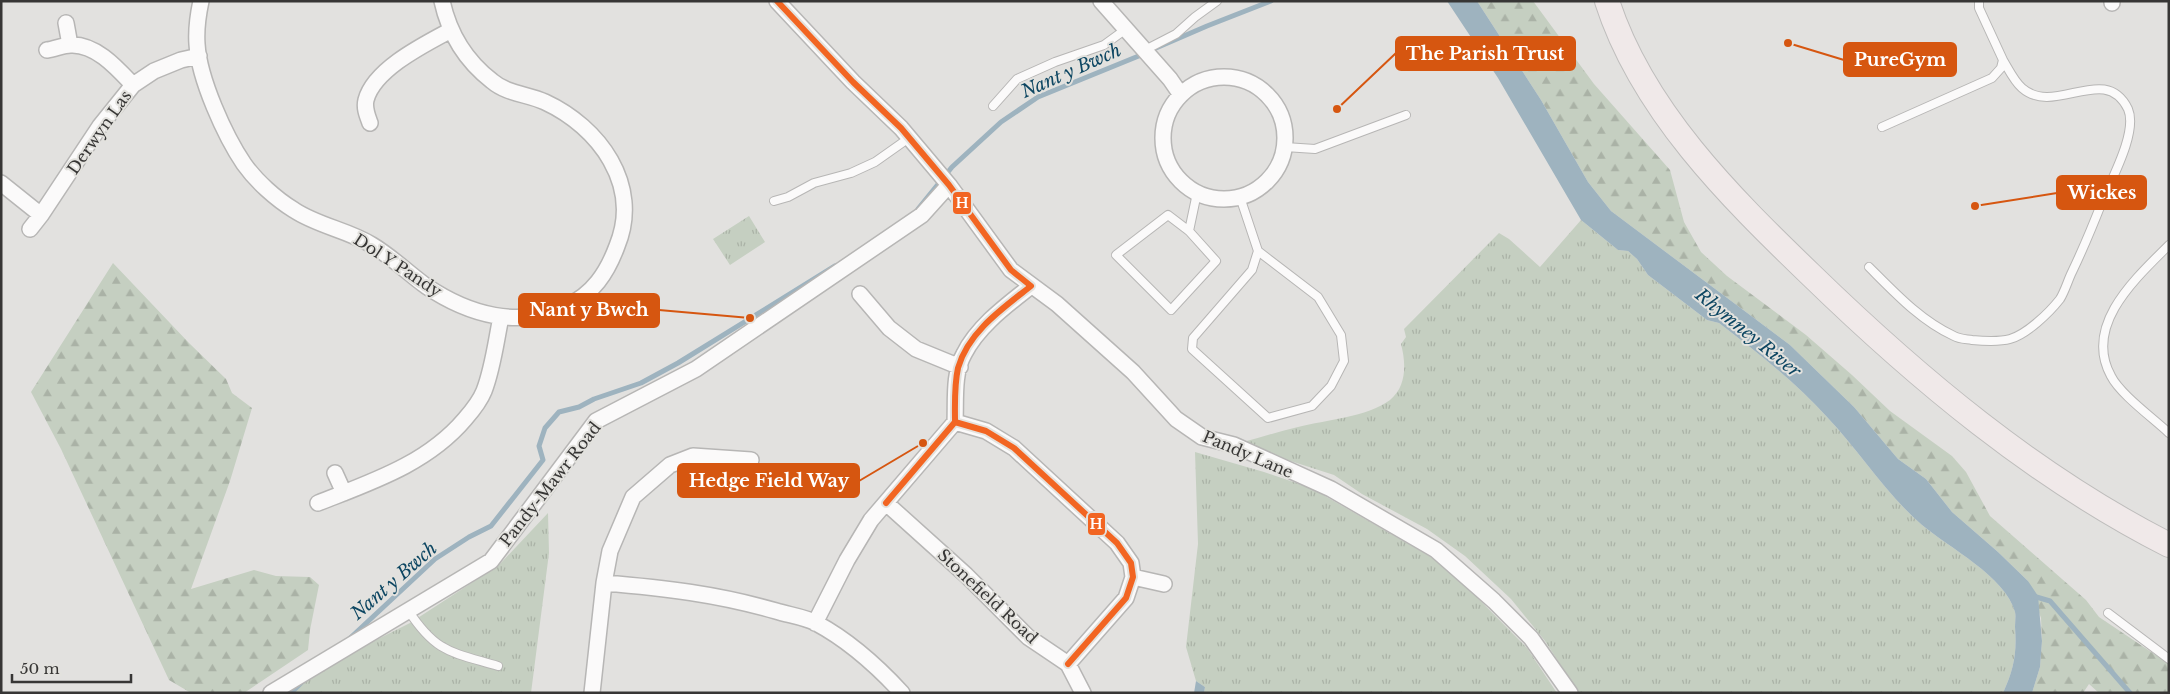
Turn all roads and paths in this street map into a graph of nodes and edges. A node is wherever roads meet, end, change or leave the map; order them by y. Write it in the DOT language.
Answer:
graph roads {
  1 [pos="201,1"];
  2 [pos="442,1"];
  3 [pos="777,1"];
  4 [pos="1101,1"];
  5 [pos="1217,1"];
  6 [pos="1979,1"];
  7 [pos="1607,2"];
  8 [pos="66,22"];
  9 [pos="1126,29"];
  10 [pos="451,30"];
  11 [pos="70,45"];
  12 [pos="47,50"];
  13 [pos="1145,50"];
  14 [pos="199,56"];
  15 [pos="2003,60"];
  16 [pos="132,85"];
  17 [pos="1181,95"];
  18 [pos="993,106"];
  19 [pos="1406,114"];
  20 [pos="370,122"];
  21 [pos="1882,127"];
  22 [pos="909,138"];
  23 [pos="1285,147"];
  24 [pos="1,183"];
  25 [pos="950,185"];
  26 [pos="1197,193"];
  27 [pos="1240,197"];
  28 [pos="774,201"];
  29 [pos="41,215"];
  30 [pos="30,229"];
  31 [pos="1190,230"];
  32 [pos="2169,245"];
  33 [pos="1258,252"];
  34 [pos="1869,267"];
  35 [pos="1031,286"];
  36 [pos="860,294"];
  37 [pos="501,317"];
  38 [pos="960,367"];
  39 [pos="955,422"];
  40 [pos="2169,432"];
  41 [pos="751,460"];
  42 [pos="334,473"];
  43 [pos="344,493"];
  44 [pos="318,503"];
  45 [pos="886,503"];
  46 [pos="2169,544"];
  47 [pos="1133,577"];
  48 [pos="604,583"];
  49 [pos="1164,584"];
  50 [pos="408,610"];
  51 [pos="2108,612"];
  52 [pos="815,623"];
  53 [pos="2169,658"];
  54 [pos="1068,664"];
  55 [pos="498,666"];
  56 [pos="271,693"];
  57 [pos="592,693"];
  58 [pos="902,693"];
  59 [pos="1082,693"];
  60 [pos="1570,693"];
  1 -- 14 [label="street, Dol Y Pandy"];
  2 -- 10 [label="street, Dol Y Pandy"];
  3 -- 22 [label="street, Pandy Lane"];
  4 -- 9 [label="street"];
  5 -- 13 [label="lane"];
  6 -- 15 [label="lane"];
  7 -- 46 [label="main road"];
  8 -- 11 [label="street"];
  9 -- 13 [label="street"];
  9 -- 18 [label="lane"];
  10 -- 20 [label="street"];
  10 -- 37 [label="street, Dol Y Pandy"];
  11 -- 12 [label="street"];
  11 -- 16 [label="street"];
  13 -- 17 [label="street"];
  14 -- 16 [label="street, Derwyn Las"];
  14 -- 37 [label="street, Dol Y Pandy"];
  15 -- 21 [label="lane"];
  15 -- 34 [label="lane"];
  16 -- 29 [label="street, Derwyn Las"];
  17 -- 23 [label="street"];
  17 -- 26 [label="street"];
  19 -- 23 [label="lane"];
  22 -- 25 [label="street, Pandy Lane"];
  22 -- 28 [label="lane"];
  23 -- 27 [label="street"];
  24 -- 29 [label="street"];
  25 -- 35 [label="street, Pandy Lane"];
  25 -- 50 [label="street, Pandy-Mawr Road"];
  26 -- 27 [label="street"];
  26 -- 31 [label="lane"];
  27 -- 33 [label="lane"];
  29 -- 30 [label="street, Derwyn Las"];
  31 -- 31 [label="lane"];
  32 -- 40 [label="lane"];
  33 -- 33 [label="lane"];
  35 -- 38 [label="street"];
  35 -- 60 [label="street, Pandy Lane"];
  36 -- 38 [label="street"];
  37 -- 43 [label="street"];
  38 -- 39 [label="street"];
  39 -- 45 [label="street"];
  39 -- 47 [label="street"];
  41 -- 48 [label="street"];
  42 -- 43 [label="street"];
  43 -- 44 [label="street"];
  45 -- 52 [label="street"];
  45 -- 54 [label="street, Stonefield Road"];
  47 -- 49 [label="street"];
  47 -- 54 [label="street"];
  48 -- 52 [label="street"];
  48 -- 57 [label="street"];
  50 -- 55 [label="lane"];
  50 -- 56 [label="street, Pandy-Mawr Road"];
  51 -- 53 [label="lane"];
  52 -- 58 [label="street"];
  54 -- 59 [label="street, Stonefield Road"];
}
